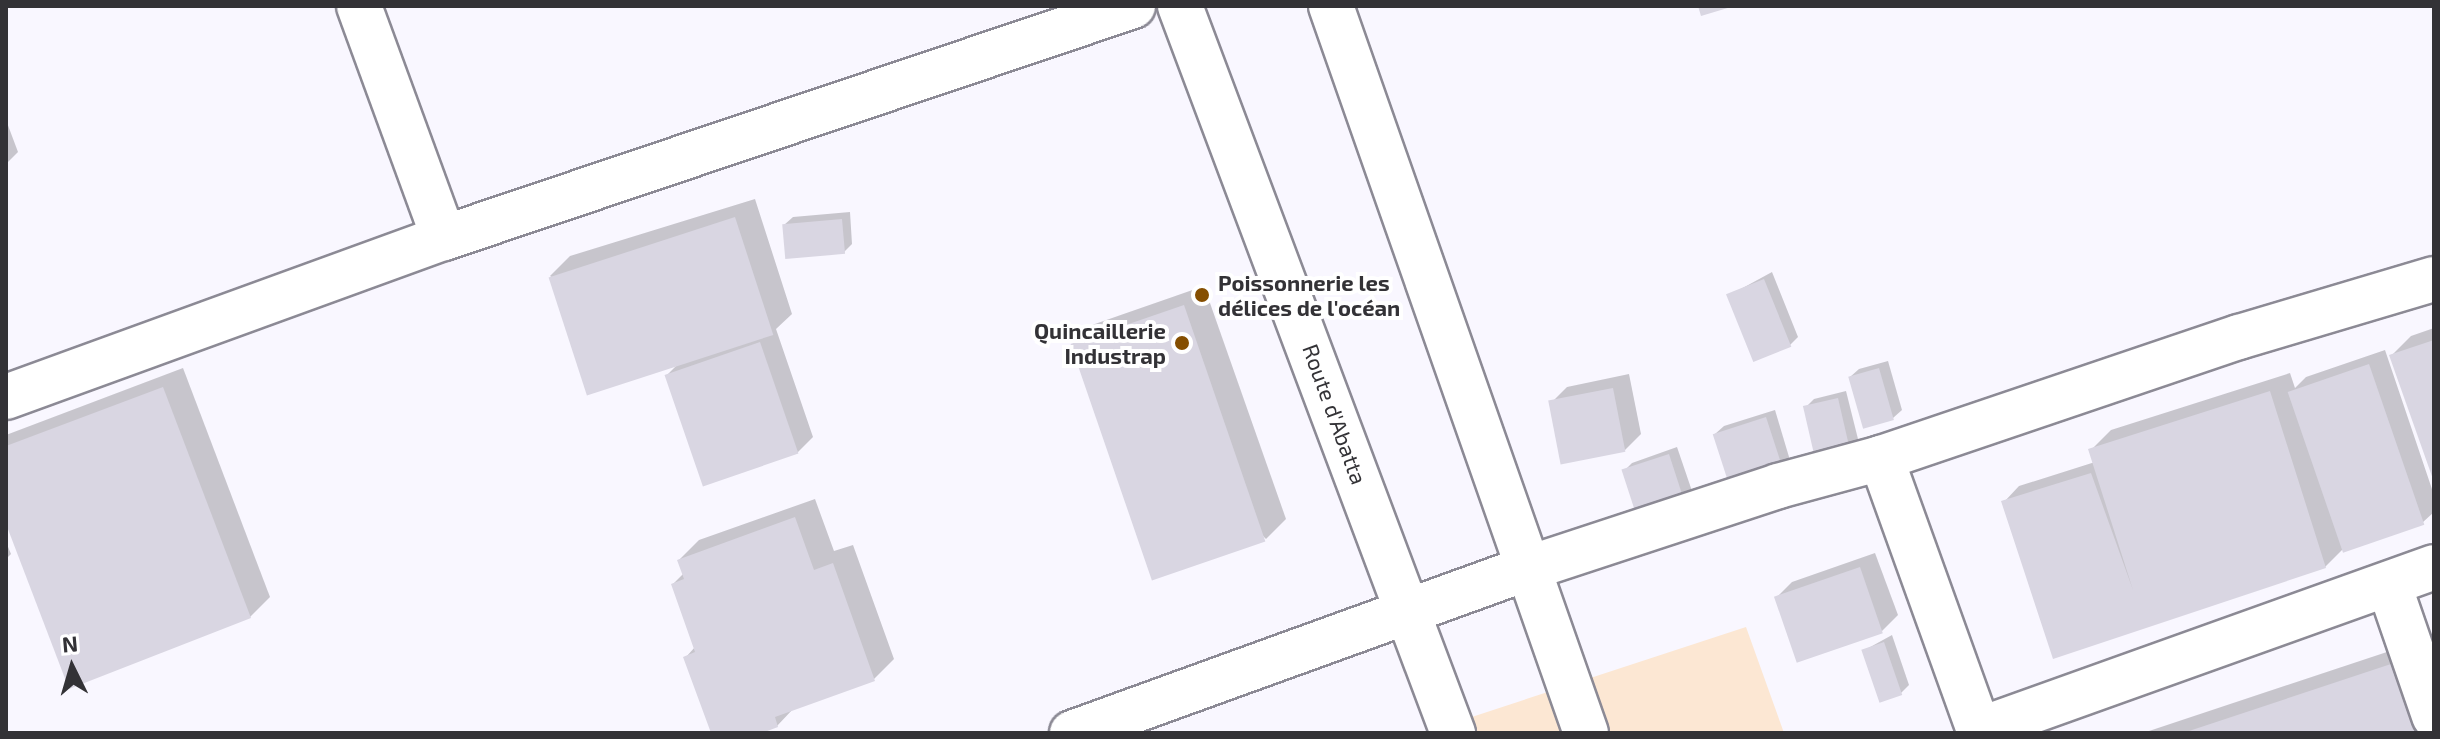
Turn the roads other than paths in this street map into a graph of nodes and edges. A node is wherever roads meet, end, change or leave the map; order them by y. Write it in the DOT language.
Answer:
graph roads {
  1 [pos="359,6"];
  2 [pos="1133,6"];
  3 [pos="1180,6"];
  4 [pos="1331,6"];
  5 [pos="444,238"];
  6 [pos="2434,279"];
  7 [pos="6,397"];
  8 [pos="1881,458"];
  9 [pos="2434,567"];
  10 [pos="1526,569"];
  11 [pos="2389,585"];
  12 [pos="1406,612"];
  13 [pos="2434,716"];
  14 [pos="1980,732"];
  15 [pos="1072,733"];
  16 [pos="1453,733"];
  17 [pos="1586,733"];
  1 -- 5 [label="street"];
  2 -- 5 [label="street"];
  3 -- 12 [label="street, Route d'Abatta"];
  4 -- 10 [label="street"];
  5 -- 7 [label="street"];
  6 -- 8 [label="street"];
  8 -- 10 [label="street"];
  8 -- 14 [label="street"];
  9 -- 11 [label="street"];
  10 -- 12 [label="street"];
  10 -- 17 [label="street"];
  11 -- 13 [label="street"];
  11 -- 14 [label="street"];
  12 -- 15 [label="street"];
  12 -- 16 [label="street, Route d'Abatta"];
}
